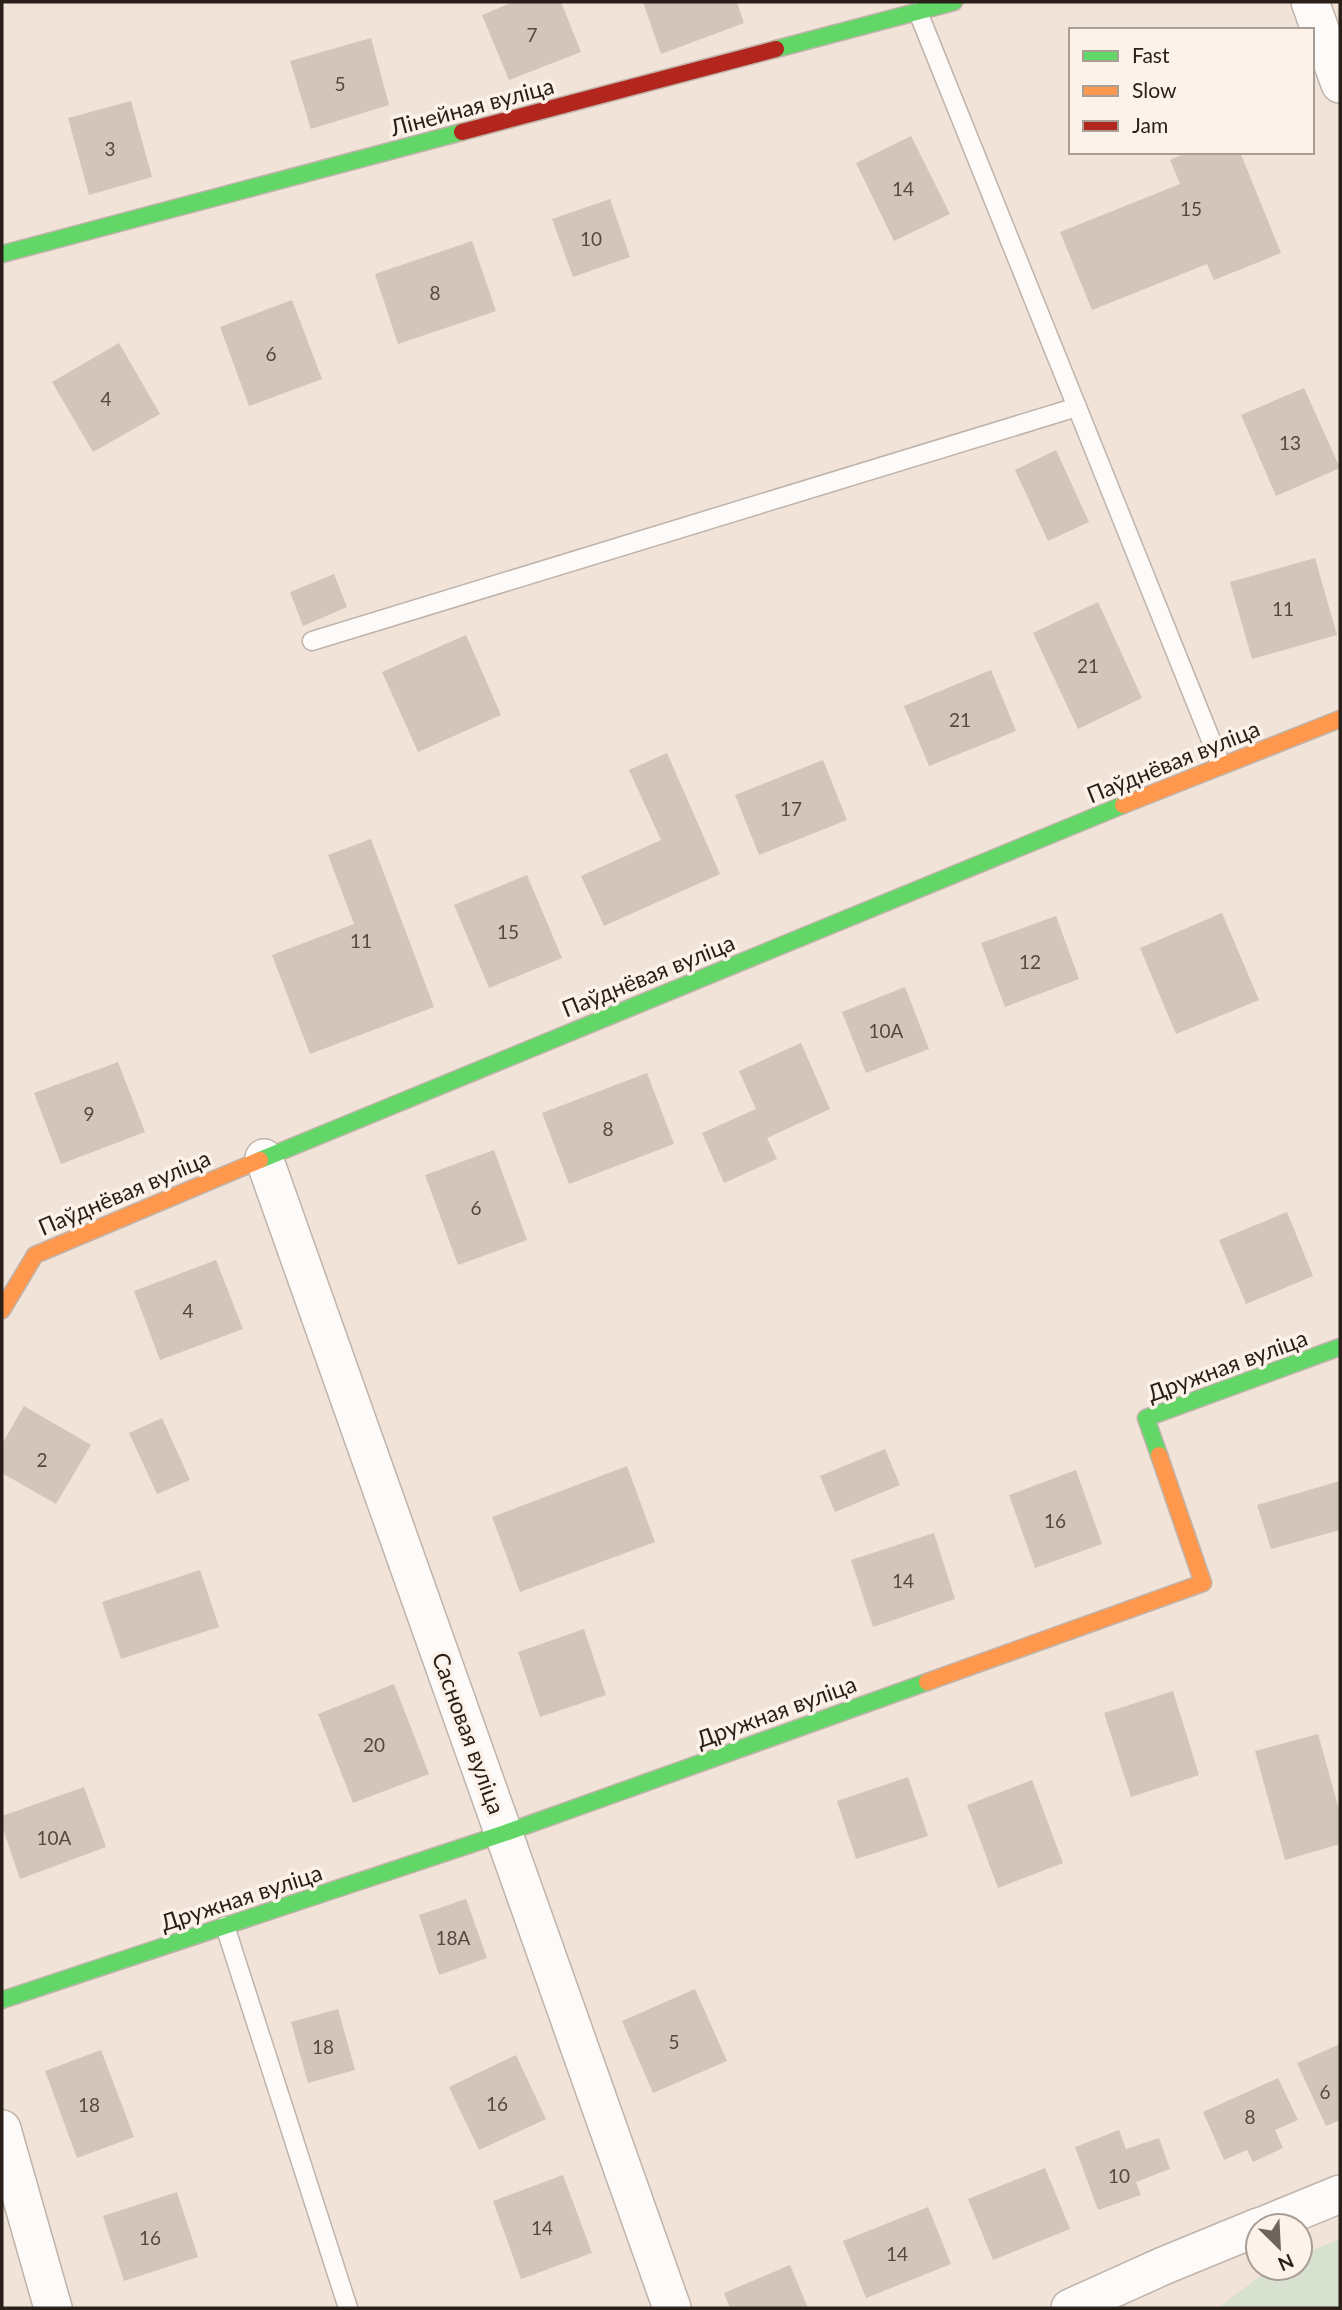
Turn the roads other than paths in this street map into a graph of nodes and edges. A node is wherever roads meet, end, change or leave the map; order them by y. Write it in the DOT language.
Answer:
graph roads {
  1 [pos="954,2"];
  2 [pos="1311,2"];
  3 [pos="918,12"];
  4 [pos="1340,84"];
  5 [pos="2,254"];
  6 [pos="1077,407"];
  7 [pos="312,641"];
  8 [pos="1340,719"];
  9 [pos="1221,765"];
  10 [pos="264,1158"];
  11 [pos="2,1310"];
  12 [pos="1340,1348"];
  13 [pos="505,1833"];
  14 [pos="225,1926"];
  15 [pos="2,2000"];
  16 [pos="2,2129"];
  17 [pos="1340,2194"];
  18 [pos="1296,2212"];
  19 [pos="1244,2233"];
  20 [pos="53,2308"];
  21 [pos="348,2308"];
  22 [pos="672,2308"];
  23 [pos="1070,2308"];
  1 -- 3 [label="street, Лінейная вуліца"];
  2 -- 4 [label="street"];
  3 -- 5 [label="street, Лінейная вуліца"];
  3 -- 6 [label="lane"];
  6 -- 7 [label="lane"];
  6 -- 9 [label="lane"];
  8 -- 9 [label="street, Паўднёвая вуліца"];
  9 -- 10 [label="street, Паўднёвая вуліца"];
  10 -- 11 [label="street, Паўднёвая вуліца"];
  10 -- 13 [label="street, Сасновая вуліца"];
  12 -- 13 [label="street, Дружная вуліца"];
  13 -- 14 [label="street, Дружная вуліца"];
  13 -- 22 [label="street, Сасновая вуліца"];
  14 -- 15 [label="street, Дружная вуліца"];
  14 -- 21 [label="lane"];
  16 -- 20 [label="street"];
  17 -- 18 [label="street"];
  19 -- 23 [label="street"];
}
